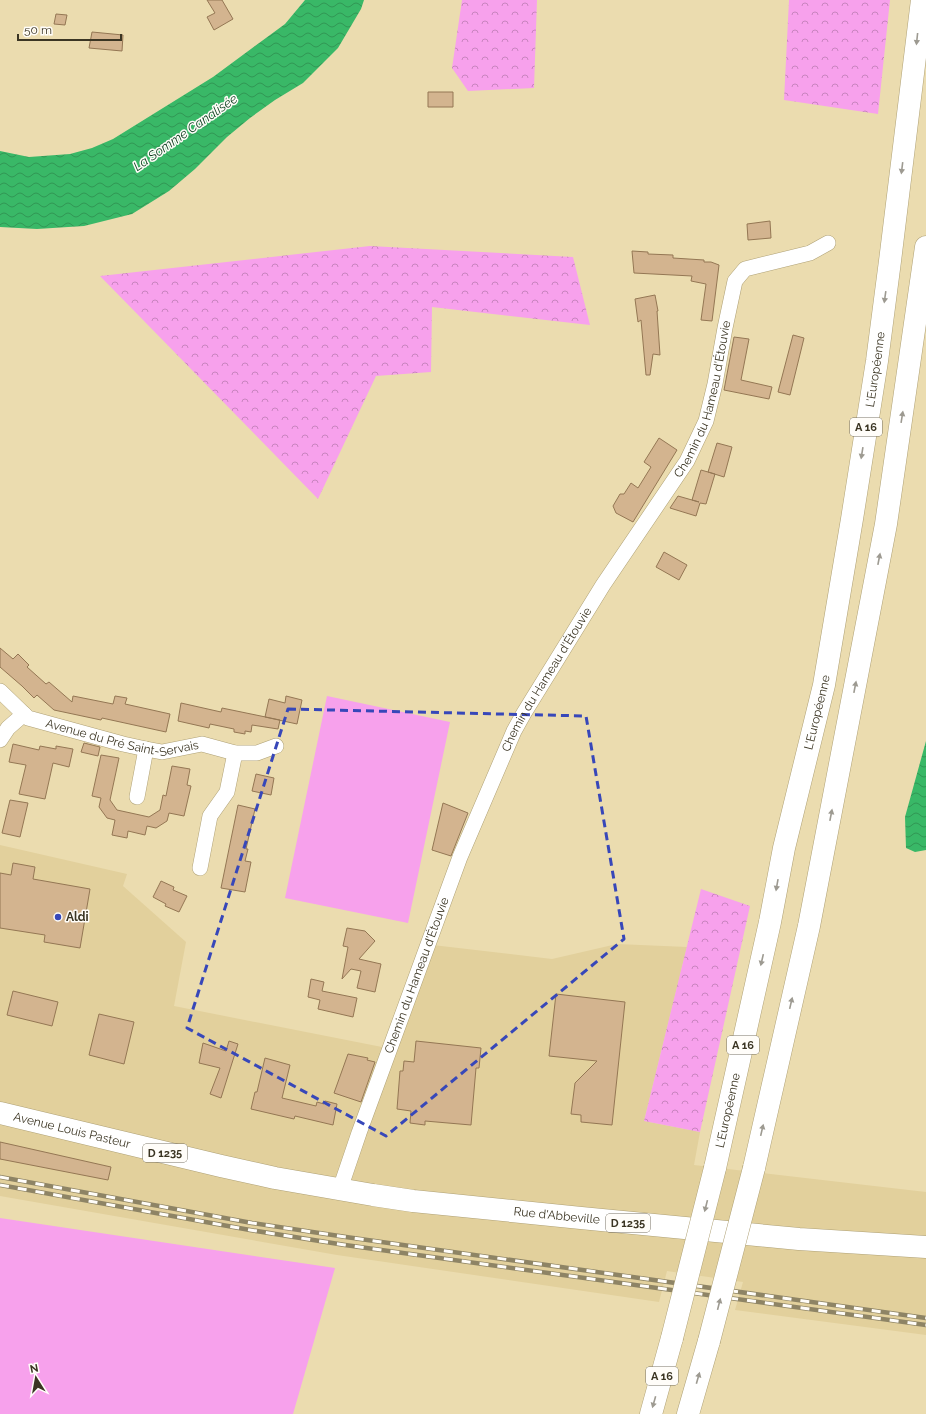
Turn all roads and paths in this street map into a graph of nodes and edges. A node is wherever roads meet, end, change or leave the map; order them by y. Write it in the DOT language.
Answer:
graph roads {
  1 [pos="922,0"];
  2 [pos="828,243"];
  3 [pos="926,247"];
  4 [pos="0,691"];
  5 [pos="24,714"];
  6 [pos="0,740"];
  7 [pos="276,746"];
  8 [pos="146,749"];
  9 [pos="235,753"];
  10 [pos="137,797"];
  11 [pos="200,868"];
  12 [pos="0,1113"];
  13 [pos="336,1188"];
  14 [pos="926,1247"];
  15 [pos="651,1414"];
  16 [pos="688,1414"];
  1 -- 15 [label="main road, L'Européenne / A 16, one-way, bridge"];
  2 -- 13 [label="street, Chemin du Hameau d'Étouvie"];
  16 -- 3 [label="main road, A 16, one-way, bridge"];
  4 -- 5 [label="street, Avenue du Pré Saint-Servais"];
  5 -- 6 [label="street"];
  5 -- 8 [label="street, Avenue du Pré Saint-Servais"];
  7 -- 9 [label="street, Avenue du Pré Saint-Servais"];
  8 -- 9 [label="street, Avenue du Pré Saint-Servais"];
  8 -- 10 [label="street"];
  9 -- 11 [label="street"];
  12 -- 13 [label="main road, Avenue Louis Pasteur / D 1235"];
  13 -- 14 [label="main road, Rue d'Abbeville / D 1235"];
}
